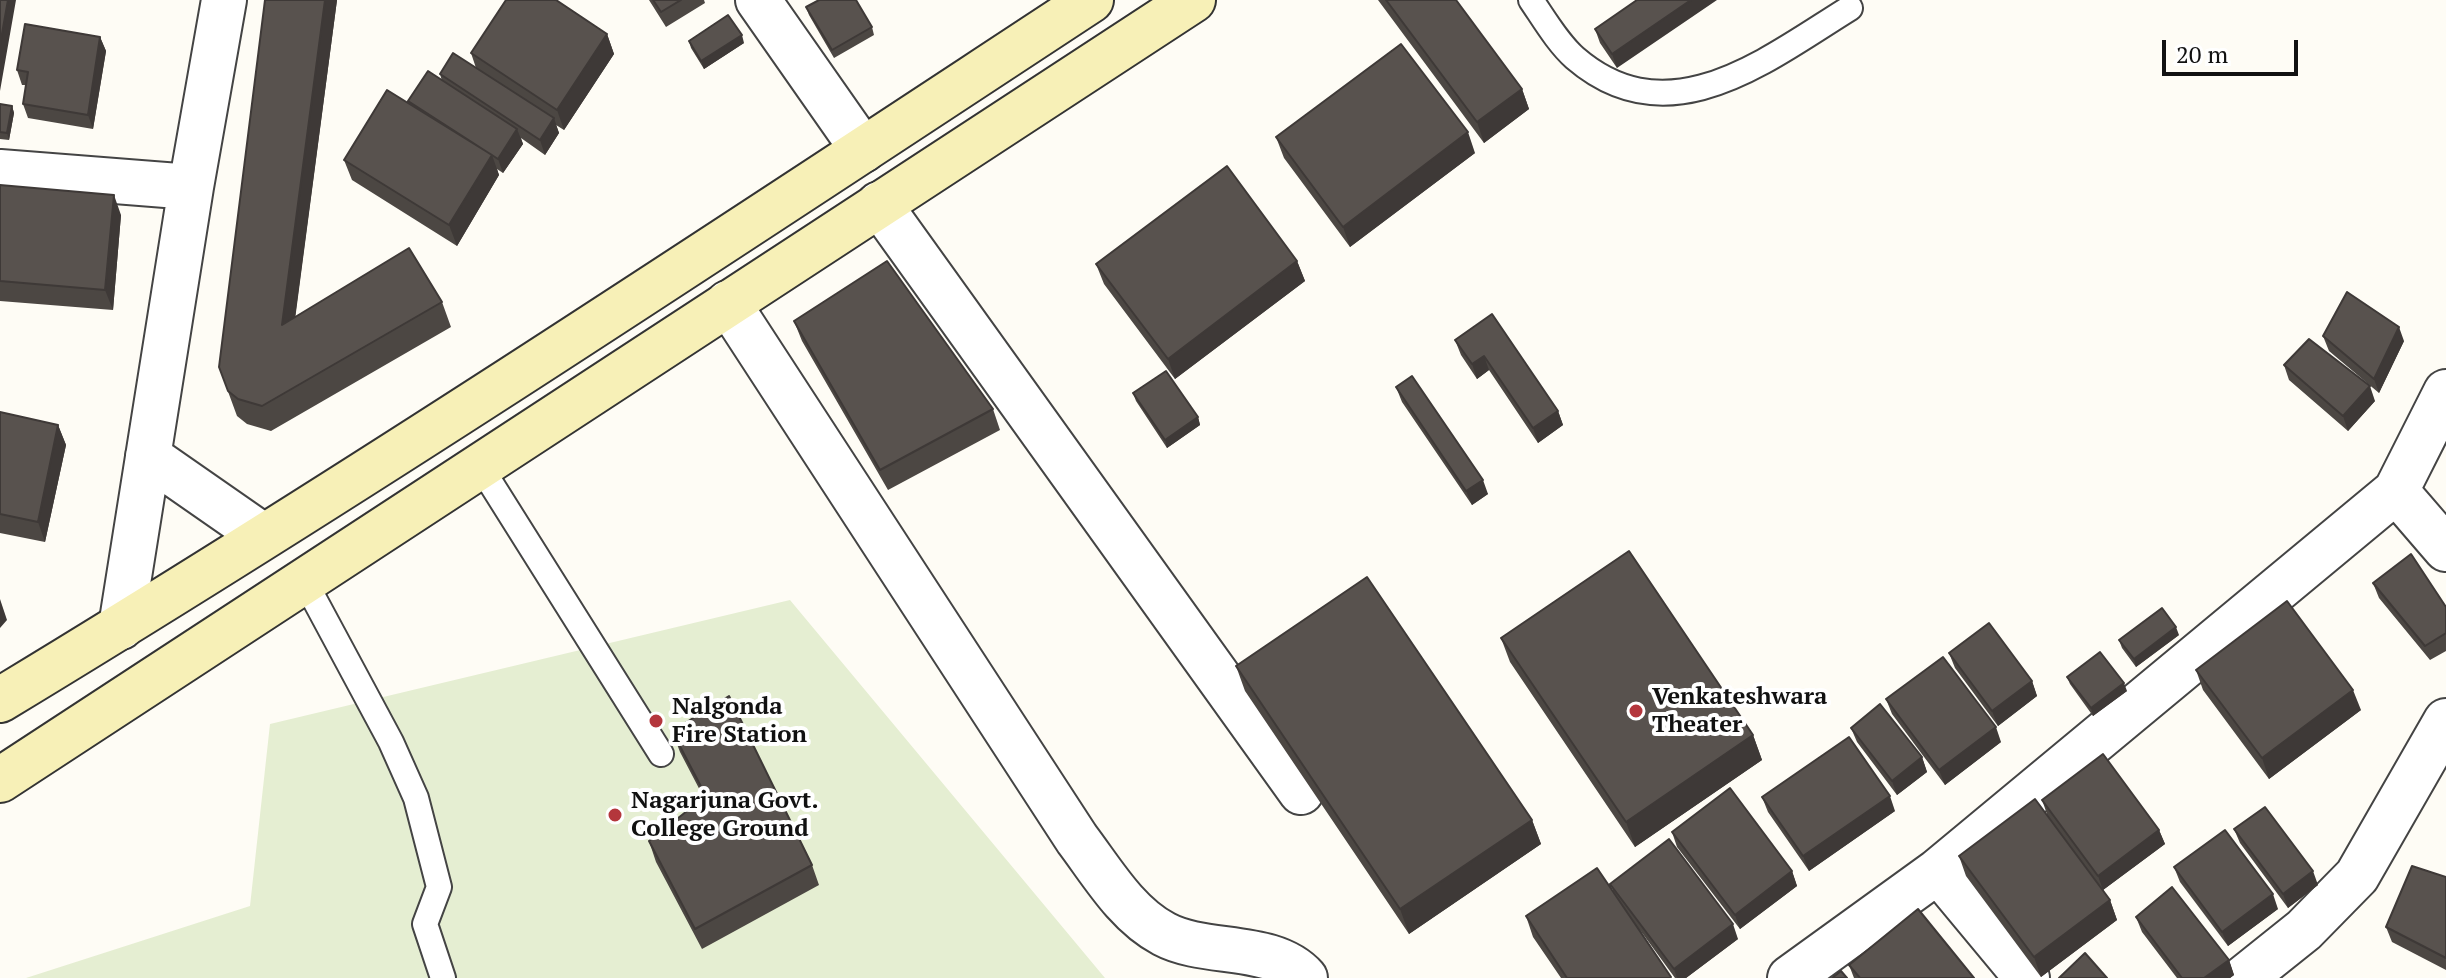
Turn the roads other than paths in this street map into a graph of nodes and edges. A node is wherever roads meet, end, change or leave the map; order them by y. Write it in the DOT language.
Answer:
graph roads {
  1 [pos="224,0"];
  2 [pos="758,0"];
  3 [pos="1091,0"];
  4 [pos="1193,0"];
  5 [pos="1531,0"];
  6 [pos="1850,8"];
  7 [pos="863,150"];
  8 [pos="0,172"];
  9 [pos="191,187"];
  10 [pos="879,204"];
  11 [pos="728,303"];
  12 [pos="2446,392"];
  13 [pos="148,456"];
  14 [pos="480,466"];
  15 [pos="2396,491"];
  16 [pos="263,536"];
  17 [pos="2446,549"];
  18 [pos="304,580"];
  19 [pos="121,627"];
  20 [pos="0,700"];
  21 [pos="2446,721"];
  22 [pos="661,754"];
  23 [pos="0,780"];
  24 [pos="1301,792"];
  25 [pos="1938,871"];
  26 [pos="443,978"];
  27 [pos="1305,978"];
  28 [pos="1790,978"];
  29 [pos="2027,978"];
  30 [pos="2244,978"];
  1 -- 9 [label="street"];
  2 -- 7 [label="street"];
  3 -- 7 [label="main road"];
  4 -- 10 [label="main road"];
  5 -- 6 [label="lane"];
  7 -- 16 [label="main road"];
  8 -- 9 [label="street"];
  9 -- 13 [label="street"];
  10 -- 11 [label="main road"];
  10 -- 24 [label="street"];
  11 -- 14 [label="main road"];
  11 -- 27 [label="street"];
  12 -- 15 [label="street"];
  13 -- 16 [label="street"];
  13 -- 19 [label="street"];
  14 -- 18 [label="main road"];
  14 -- 22 [label="lane"];
  15 -- 17 [label="street"];
  15 -- 25 [label="street"];
  16 -- 19 [label="main road"];
  18 -- 23 [label="main road"];
  18 -- 26 [label="lane"];
  19 -- 20 [label="main road"];
  21 -- 30 [label="street"];
  25 -- 28 [label="street"];
  25 -- 29 [label="street"];
}
